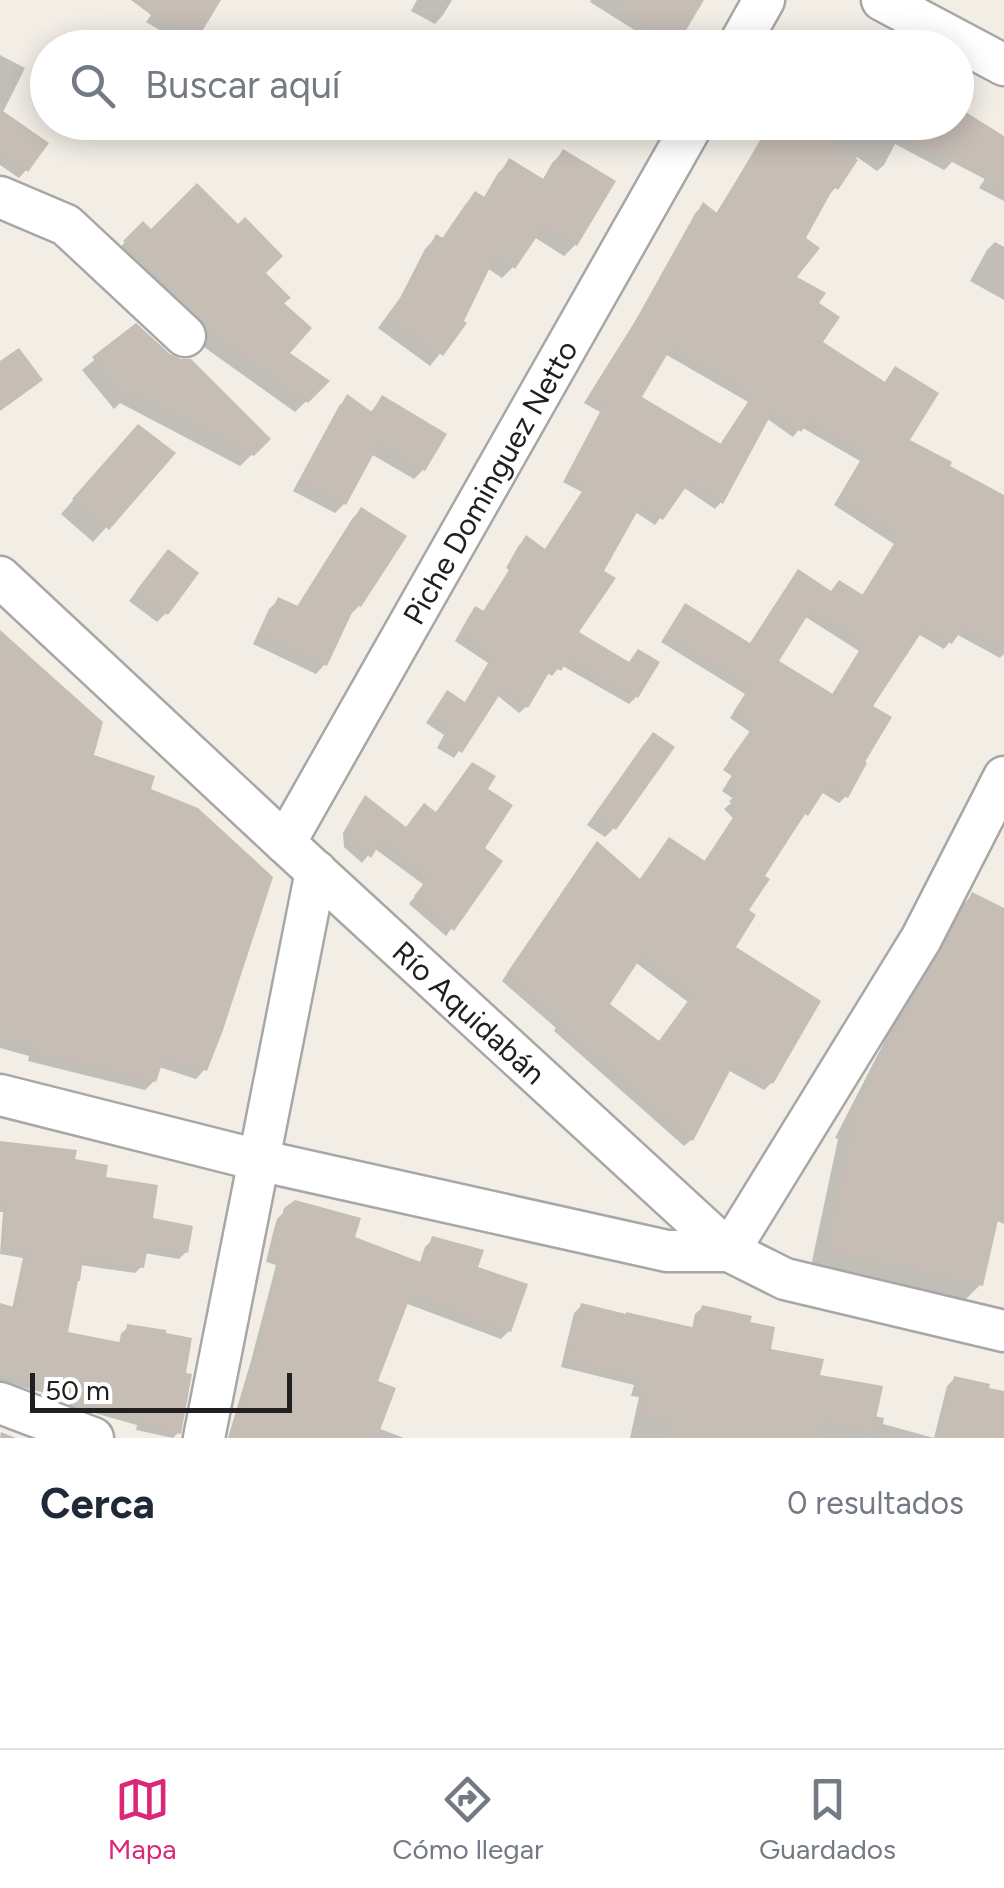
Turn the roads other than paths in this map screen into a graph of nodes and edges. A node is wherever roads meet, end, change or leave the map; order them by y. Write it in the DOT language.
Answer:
graph roads {
  1 [pos="764,0"];
  2 [pos="882,0"];
  3 [pos="747,30"];
  4 [pos="938,30"];
  5 [pos="974,49"];
  6 [pos="1004,65"];
  7 [pos="684,140"];
  8 [pos="0,197"];
  9 [pos="185,336"];
  10 [pos="0,576"];
  11 [pos="1004,778"];
  12 [pos="285,844"];
  13 [pos="316,871"];
  14 [pos="0,1095"];
  15 [pos="258,1160"];
  16 [pos="729,1251"];
  17 [pos="1004,1331"];
  18 [pos="0,1402"];
  19 [pos="92,1438"];
  20 [pos="204,1438"];
  1 -- 3 [label="street"];
  2 -- 4 [label="street"];
  5 -- 6 [label="street"];
  7 -- 12 [label="street, Piche Dominguez Netto"];
  8 -- 9 [label="street"];
  10 -- 12 [label="street, Río Aquidabán"];
  11 -- 16 [label="street"];
  12 -- 13 [label="street, Río Aquidabán"];
  13 -- 15 [label="street"];
  13 -- 16 [label="street, Río Aquidabán"];
  14 -- 15 [label="street"];
  15 -- 16 [label="street"];
  15 -- 20 [label="street"];
  16 -- 17 [label="street, Río Aquidabán"];
  18 -- 19 [label="street"];
}
